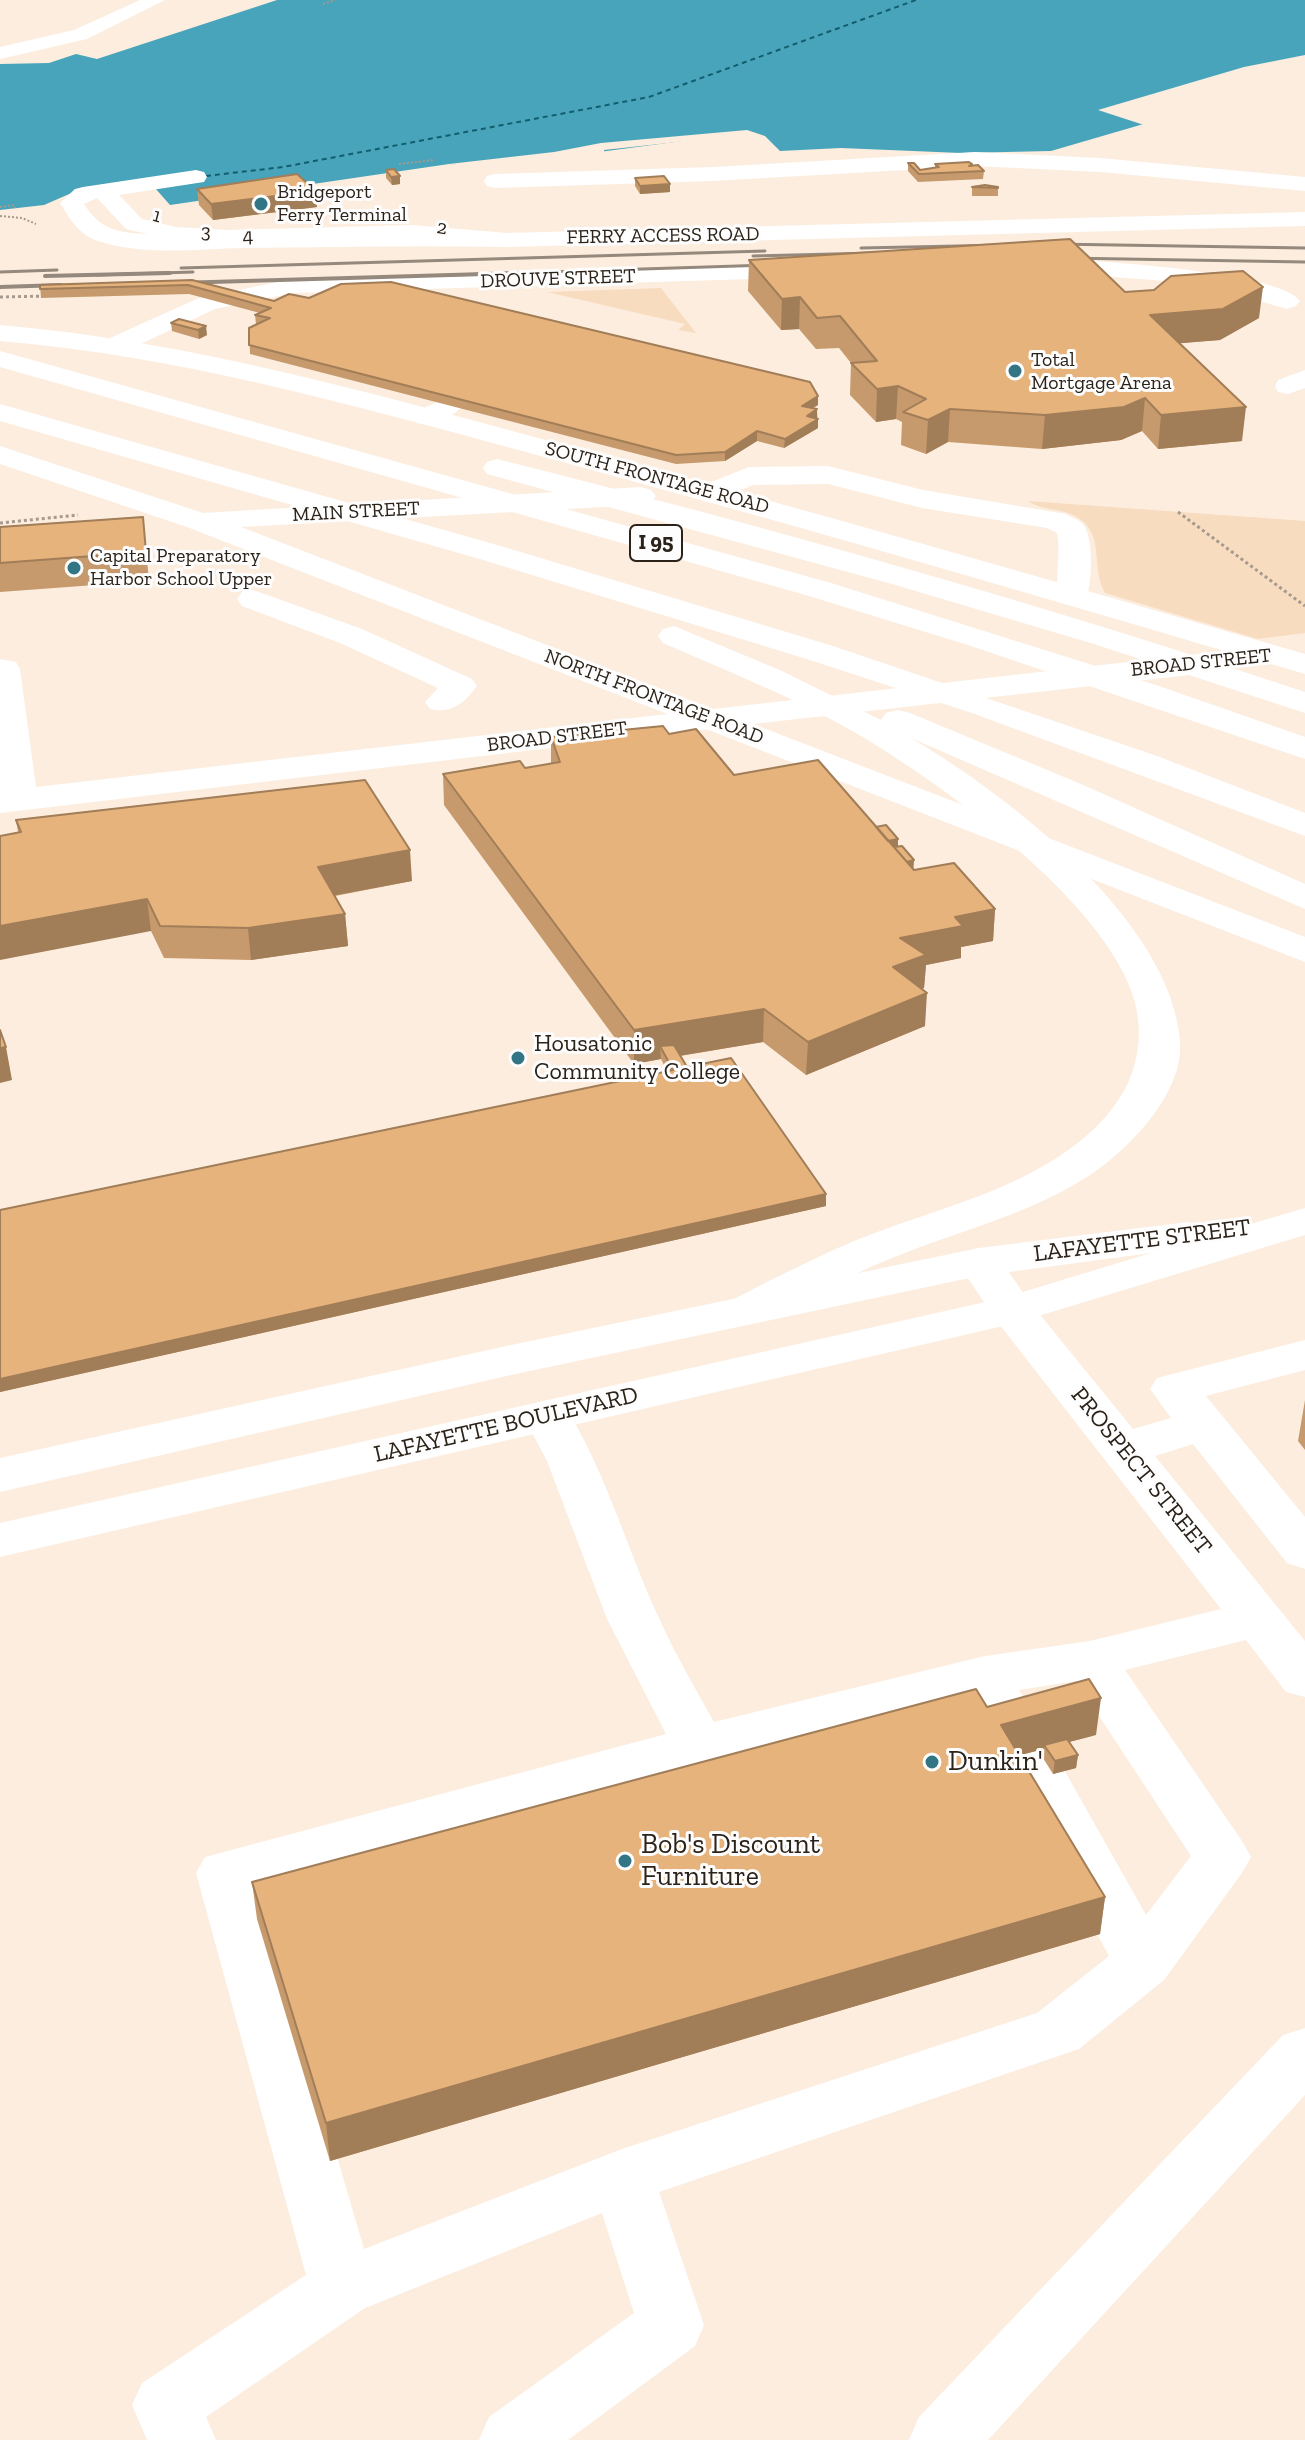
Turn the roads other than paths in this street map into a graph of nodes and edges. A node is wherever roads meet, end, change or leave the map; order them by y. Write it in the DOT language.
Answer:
graph roads {
  1 [pos="155,0"];
  2 [pos="0,53"];
  3 [pos="196,177"];
  4 [pos="495,181"];
  5 [pos="1305,184"];
  6 [pos="110,189"];
  7 [pos="657,210"];
  8 [pos="1305,219"];
  9 [pos="706,235"];
  10 [pos="507,240"];
  11 [pos="1022,266"];
  12 [pos="832,271"];
  13 [pos="1287,301"];
  14 [pos="0,333"];
  15 [pos="0,343"];
  16 [pos="119,344"];
  17 [pos="0,359"];
  18 [pos="0,412"];
  19 [pos="0,455"];
  20 [pos="711,492"];
  21 [pos="323,506"];
  22 [pos="198,521"];
  23 [pos="123,527"];
  24 [pos="1073,596"];
  25 [pos="253,599"];
  26 [pos="1036,616"];
  27 [pos="674,636"];
  28 [pos="1295,657"];
  29 [pos="0,669"];
  30 [pos="1305,690"];
  31 [pos="442,702"];
  32 [pos="1305,703"];
  33 [pos="711,719"];
  34 [pos="1305,749"];
  35 [pos="10,801"];
  36 [pos="1305,825"];
  37 [pos="1305,898"];
  38 [pos="1305,950"];
  39 [pos="1305,1221"];
  40 [pos="979,1262"];
  41 [pos="1012,1310"];
  42 [pos="746,1311"];
  43 [pos="1305,1355"];
  44 [pos="511,1360"];
  45 [pos="547,1416"];
  46 [pos="1202,1425"];
  47 [pos="1123,1449"];
  48 [pos="0,1475"];
  49 [pos="0,1540"];
  50 [pos="1305,1551"];
  51 [pos="1260,1618"];
  52 [pos="1090,1660"];
  53 [pos="985,1675"];
  54 [pos="1305,1678"];
  55 [pos="699,1746"];
  56 [pos="1143,1963"];
  57 [pos="1305,2053"];
  58 [pos="622,2177"];
  59 [pos="342,2287"];
  60 [pos="182,2440"];
  61 [pos="513,2440"];
  62 [pos="943,2440"];
  1 -- 2 [label="main road"];
  3 -- 6 [label="main road, FERRY ACCESS ROAD"];
  4 -- 5 [label="main road"];
  6 -- 10 [label="main road, 2"];
  6 -- 10 [label="main road, 4"];
  6 -- 10 [label="main road, FERRY ACCESS ROAD"];
  7 -- 9 [label="main road"];
  8 -- 9 [label="main road, FERRY ACCESS ROAD"];
  9 -- 10 [label="main road, FERRY ACCESS ROAD"];
  11 -- 13 [label="main road"];
  12 -- 16 [label="main road, DROUVE STREET"];
  14 -- 16 [label="main road, SOUTH FRONTAGE ROAD"];
  15 -- 26 [label="main road"];
  16 -- 20 [label="main road, SOUTH FRONTAGE ROAD"];
  17 -- 34 [label="main road, I 95"];
  18 -- 21 [label="main road, I 95"];
  19 -- 22 [label="main road, NORTH FRONTAGE ROAD"];
  20 -- 22 [label="main road, MAIN STREET"];
  20 -- 24 [label="main road, SOUTH FRONTAGE ROAD"];
  20 -- 24 [label="main road"];
  21 -- 27 [label="main road"];
  21 -- 36 [label="main road, I 95"];
  22 -- 23 [label="main road, MAIN STREET"];
  22 -- 33 [label="main road, NORTH FRONTAGE ROAD"];
  24 -- 28 [label="main road, SOUTH FRONTAGE ROAD"];
  25 -- 31 [label="main road"];
  26 -- 30 [label="main road"];
  26 -- 32 [label="main road"];
  27 -- 37 [label="main road"];
  27 -- 42 [label="main road"];
  28 -- 33 [label="main road, BROAD STREET"];
  29 -- 35 [label="main road"];
  33 -- 35 [label="main road, BROAD STREET"];
  33 -- 38 [label="main road, NORTH FRONTAGE ROAD"];
  39 -- 40 [label="main road, LAFAYETTE STREET"];
  39 -- 41 [label="main road, LAFAYETTE STREET"];
  40 -- 41 [label="main road, PROSPECT STREET"];
  40 -- 42 [label="main road"];
  41 -- 45 [label="main road, LAFAYETTE BOULEVARD"];
  41 -- 47 [label="main road, PROSPECT STREET"];
  42 -- 44 [label="main road"];
  43 -- 46 [label="main road"];
  44 -- 45 [label="main road"];
  44 -- 48 [label="main road"];
  45 -- 49 [label="main road, LAFAYETTE BOULEVARD"];
  45 -- 55 [label="main road"];
  46 -- 47 [label="main road"];
  46 -- 50 [label="main road"];
  47 -- 51 [label="main road, PROSPECT STREET"];
  51 -- 52 [label="main road"];
  51 -- 54 [label="main road, PROSPECT STREET"];
  52 -- 53 [label="main road"];
  52 -- 56 [label="main road"];
  53 -- 55 [label="main road"];
  53 -- 56 [label="main road"];
  55 -- 59 [label="main road"];
  56 -- 58 [label="main road"];
  57 -- 62 [label="main road"];
  58 -- 59 [label="main road"];
  58 -- 61 [label="main road"];
  59 -- 60 [label="main road"];
}
